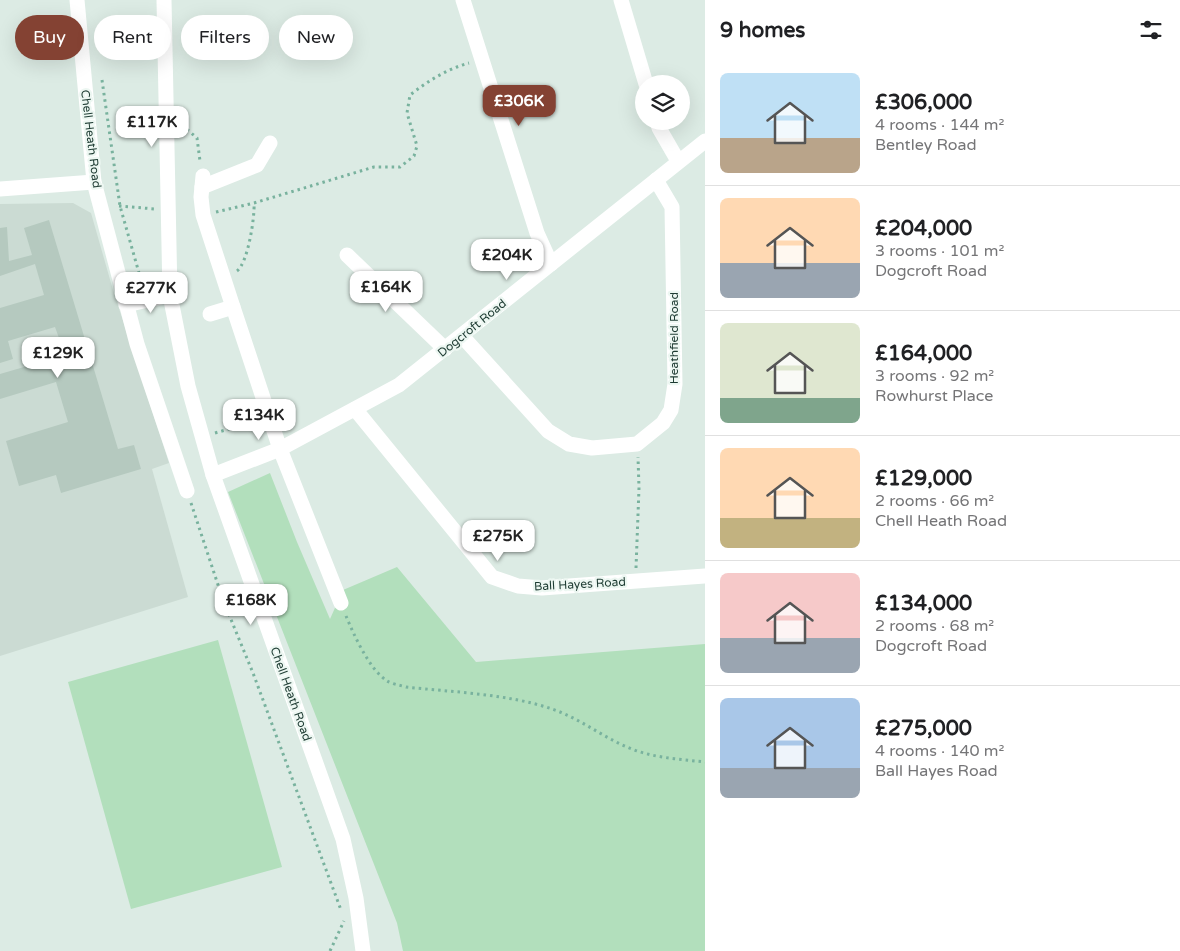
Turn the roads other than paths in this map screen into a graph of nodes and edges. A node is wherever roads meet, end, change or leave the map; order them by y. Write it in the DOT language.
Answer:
graph roads {
  1 [pos="77,0"];
  2 [pos="164,0"];
  3 [pos="463,0"];
  4 [pos="621,0"];
  5 [pos="643,75"];
  6 [pos="660,130"];
  7 [pos="705,141"];
  8 [pos="270,143"];
  9 [pos="678,161"];
  10 [pos="656,180"];
  11 [pos="94,182"];
  12 [pos="0,188"];
  13 [pos="347,255"];
  14 [pos="551,264"];
  15 [pos="170,295"];
  16 [pos="126,305"];
  17 [pos="233,307"];
  18 [pos="210,314"];
  19 [pos="462,336"];
  20 [pos="445,349"];
  21 [pos="355,409"];
  22 [pos="280,449"];
  23 [pos="213,475"];
  24 [pos="186,491"];
  25 [pos="705,576"];
  26 [pos="341,603"];
  27 [pos="363,951"];
  1 -- 11 [label="street, Chell Heath Road"];
  2 -- 15 [label="street, Chell Heath Road"];
  3 -- 14 [label="street"];
  4 -- 5 [label="street"];
  6 -- 9 [label="street"];
  7 -- 9 [label="street, Dogcroft Road"];
  8 -- 17 [label="street"];
  9 -- 10 [label="street, Dogcroft Road"];
  10 -- 14 [label="street, Dogcroft Road"];
  10 -- 19 [label="street, Heathfield Road"];
  11 -- 12 [label="street"];
  11 -- 16 [label="street, Chell Heath Road"];
  13 -- 20 [label="street"];
  14 -- 19 [label="street, Dogcroft Road"];
  15 -- 16 [label="street"];
  15 -- 23 [label="street, Chell Heath Road"];
  16 -- 24 [label="street, Chell Heath Road"];
  17 -- 18 [label="street"];
  17 -- 22 [label="street"];
  19 -- 20 [label="street, Dogcroft Road"];
  20 -- 21 [label="street, Dogcroft Road"];
  21 -- 22 [label="street, Dogcroft Road"];
  21 -- 25 [label="street, Ball Hayes Road"];
  22 -- 23 [label="street, Dogcroft Road"];
  22 -- 26 [label="street"];
  23 -- 27 [label="street, Chell Heath Road"];
}
